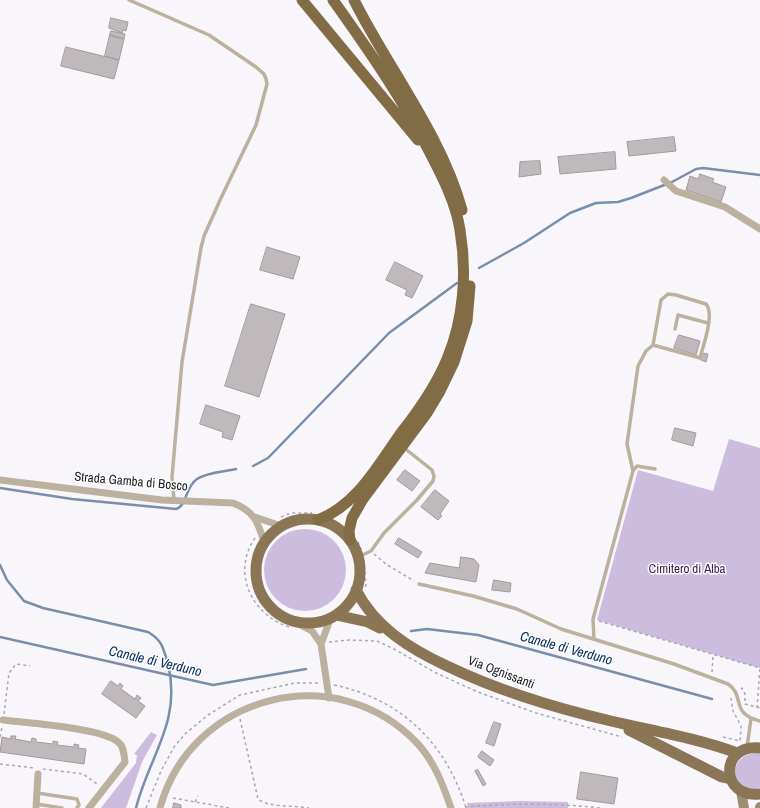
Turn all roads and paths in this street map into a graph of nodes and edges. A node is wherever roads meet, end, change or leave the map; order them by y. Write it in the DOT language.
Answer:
graph roads {
  1 [pos="129,0"];
  2 [pos="302,0"];
  3 [pos="333,0"];
  4 [pos="351,0"];
  5 [pos="354,0"];
  6 [pos="362,16"];
  7 [pos="435,162"];
  8 [pos="664,180"];
  9 [pos="760,228"];
  10 [pos="708,323"];
  11 [pos="675,330"];
  12 [pos="653,345"];
  13 [pos="402,447"];
  14 [pos="655,469"];
  15 [pos="632,470"];
  16 [pos="0,480"];
  17 [pos="176,500"];
  18 [pos="318,516"];
  19 [pos="255,517"];
  20 [pos="269,522"];
  21 [pos="281,526"];
  22 [pos="261,531"];
  23 [pos="350,535"];
  24 [pos="264,542"];
  25 [pos="371,551"];
  26 [pos="360,556"];
  27 [pos="419,584"];
  28 [pos="361,590"];
  29 [pos="333,616"];
  30 [pos="593,619"];
  31 [pos="294,625"];
  32 [pos="390,632"];
  33 [pos="594,639"];
  34 [pos="320,644"];
  35 [pos="713,654"];
  36 [pos="30,666"];
  37 [pos="760,668"];
  38 [pos="712,678"];
  39 [pos="327,684"];
  40 [pos="736,692"];
  41 [pos="329,698"];
  42 [pos="759,708"];
  43 [pos="238,711"];
  44 [pos="751,719"];
  45 [pos="3,720"];
  46 [pos="610,721"];
  47 [pos="760,721"];
  48 [pos="0,737"];
  49 [pos="717,745"];
  50 [pos="748,747"];
  51 [pos="760,748"];
  52 [pos="737,753"];
  53 [pos="0,764"];
  54 [pos="38,774"];
  55 [pos="731,779"];
  56 [pos="97,784"];
  57 [pos="741,791"];
  58 [pos="36,793"];
  59 [pos="760,794"];
  60 [pos="163,796"];
  61 [pos="198,796"];
  62 [pos="195,802"];
  63 [pos="36,806"];
  64 [pos="465,807"];
  65 [pos="62,808"];
  66 [pos="77,808"];
  67 [pos="89,808"];
  68 [pos="146,808"];
  69 [pos="160,808"];
  70 [pos="229,808"];
  71 [pos="309,808"];
  72 [pos="452,808"];
  73 [pos="600,808"];
  74 [pos="744,808"];
  1 -- 17 [label="lane"];
  2 -- 7 [label="highway"];
  3 -- 7 [label="highway"];
  4 -- 6 [label="highway"];
  5 -- 6 [label="highway"];
  6 -- 13 [label="highway"];
  7 -- 18 [label="highway"];
  8 -- 9 [label="street"];
  10 -- 11 [label="lane"];
  10 -- 12 [label="lane"];
  10 -- 12 [label="lane"];
  12 -- 15 [label="lane"];
  13 -- 23 [label="highway"];
  13 -- 25 [label="lane"];
  14 -- 15 [label="lane"];
  15 -- 30 [label="lane"];
  16 -- 17 [label="street, Strada Gamba di Bosco"];
  17 -- 19 [label="street, Strada Gamba di Bosco"];
  18 -- 20 [label="path"];
  18 -- 21 [label="main road"];
  18 -- 23 [label="main road"];
  19 -- 20 [label="street, Strada Gamba di Bosco"];
  19 -- 22 [label="street, Strada Gamba di Bosco"];
  20 -- 21 [label="street, Strada Gamba di Bosco"];
  21 -- 24 [label="main road"];
  22 -- 24 [label="street, Strada Gamba di Bosco"];
  22 -- 31 [label="path"];
  23 -- 26 [label="main road"];
  23 -- 26 [label="path"];
  24 -- 31 [label="main road"];
  25 -- 26 [label="lane"];
  25 -- 27 [label="path"];
  26 -- 28 [label="path"];
  26 -- 28 [label="main road"];
  27 -- 33 [label="lane"];
  28 -- 29 [label="main road"];
  28 -- 32 [label="main road, Via Ognissanti"];
  29 -- 31 [label="main road"];
  29 -- 32 [label="main road, Via Ognissanti"];
  29 -- 34 [label="street"];
  30 -- 33 [label="lane"];
  30 -- 35 [label="path"];
  31 -- 34 [label="street"];
  32 -- 46 [label="main road, Via Ognissanti"];
  33 -- 38 [label="lane"];
  34 -- 39 [label="street"];
  35 -- 37 [label="path"];
  35 -- 38 [label="path"];
  36 -- 45 [label="path"];
  37 -- 42 [label="path"];
  38 -- 40 [label="lane"];
  39 -- 41 [label="street"];
  39 -- 64 [label="path"];
  39 -- 68 [label="path"];
  40 -- 42 [label="path"];
  40 -- 44 [label="lane"];
  40 -- 49 [label="path"];
  41 -- 43 [label="street"];
  41 -- 72 [label="street"];
  43 -- 60 [label="street"];
  43 -- 71 [label="path"];
  44 -- 47 [label="lane"];
  44 -- 50 [label="lane"];
  45 -- 48 [label="path"];
  45 -- 67 [label="street"];
  46 -- 49 [label="main road, Via Ognissanti"];
  46 -- 55 [label="main road, Via Ognissanti"];
  49 -- 52 [label="main road, Via Ognissanti"];
  50 -- 51 [label="main road"];
  50 -- 52 [label="main road"];
  52 -- 55 [label="main road"];
  53 -- 56 [label="path"];
  54 -- 58 [label="street"];
  55 -- 57 [label="main road"];
  57 -- 59 [label="main road"];
  57 -- 74 [label="main road"];
  58 -- 63 [label="street"];
  58 -- 66 [label="lane"];
  60 -- 62 [label="path"];
  60 -- 69 [label="street"];
  61 -- 62 [label="path"];
  62 -- 70 [label="path"];
  63 -- 65 [label="lane"];
  64 -- 73 [label="path"];
}
